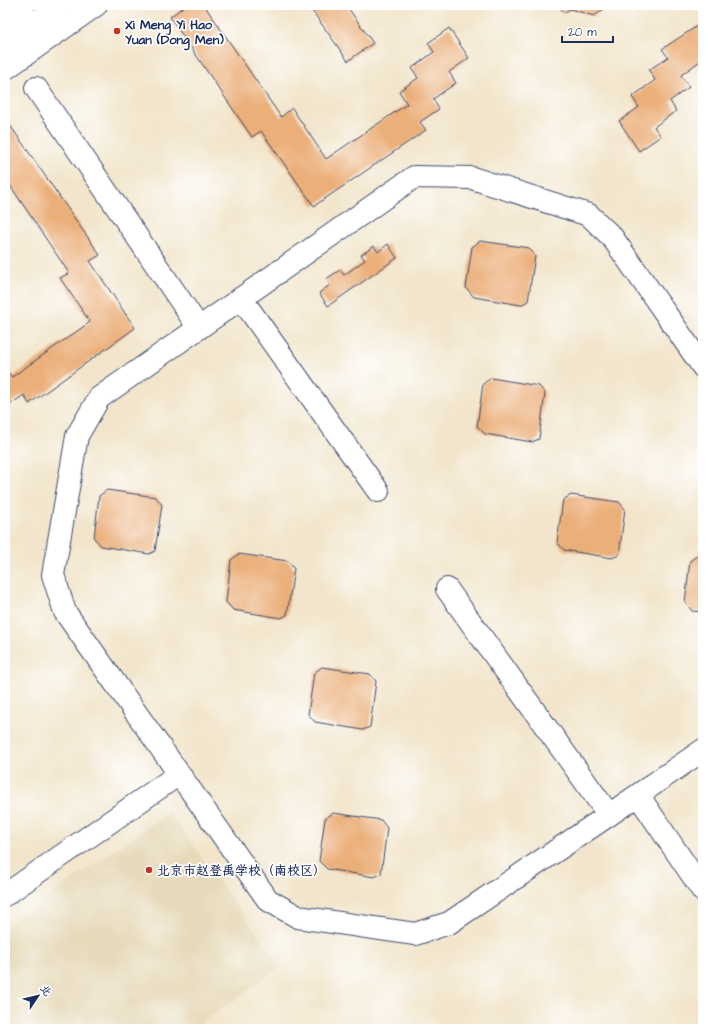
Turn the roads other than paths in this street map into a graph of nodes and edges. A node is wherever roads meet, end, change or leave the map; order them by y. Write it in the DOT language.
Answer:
graph roads {
  1 [pos="24,5"];
  2 [pos="60,5"];
  3 [pos="96,5"];
  4 [pos="5,19"];
  5 [pos="5,44"];
  6 [pos="5,69"];
  7 [pos="36,88"];
  8 [pos="241,298"];
  9 [pos="199,328"];
  10 [pos="703,367"];
  11 [pos="378,491"];
  12 [pos="447,589"];
  13 [pos="703,750"];
  14 [pos="179,774"];
  15 [pos="638,795"];
  16 [pos="610,815"];
  17 [pos="703,891"];
  18 [pos="5,895"];
  1 -- 4 [label="street"];
  2 -- 5 [label="street"];
  3 -- 6 [label="street"];
  7 -- 9 [label="street"];
  8 -- 9 [label="street"];
  8 -- 10 [label="street"];
  8 -- 11 [label="street"];
  9 -- 14 [label="street"];
  12 -- 16 [label="street"];
  13 -- 15 [label="street"];
  14 -- 16 [label="street"];
  14 -- 18 [label="street"];
  15 -- 16 [label="street"];
  15 -- 17 [label="street"];
}
